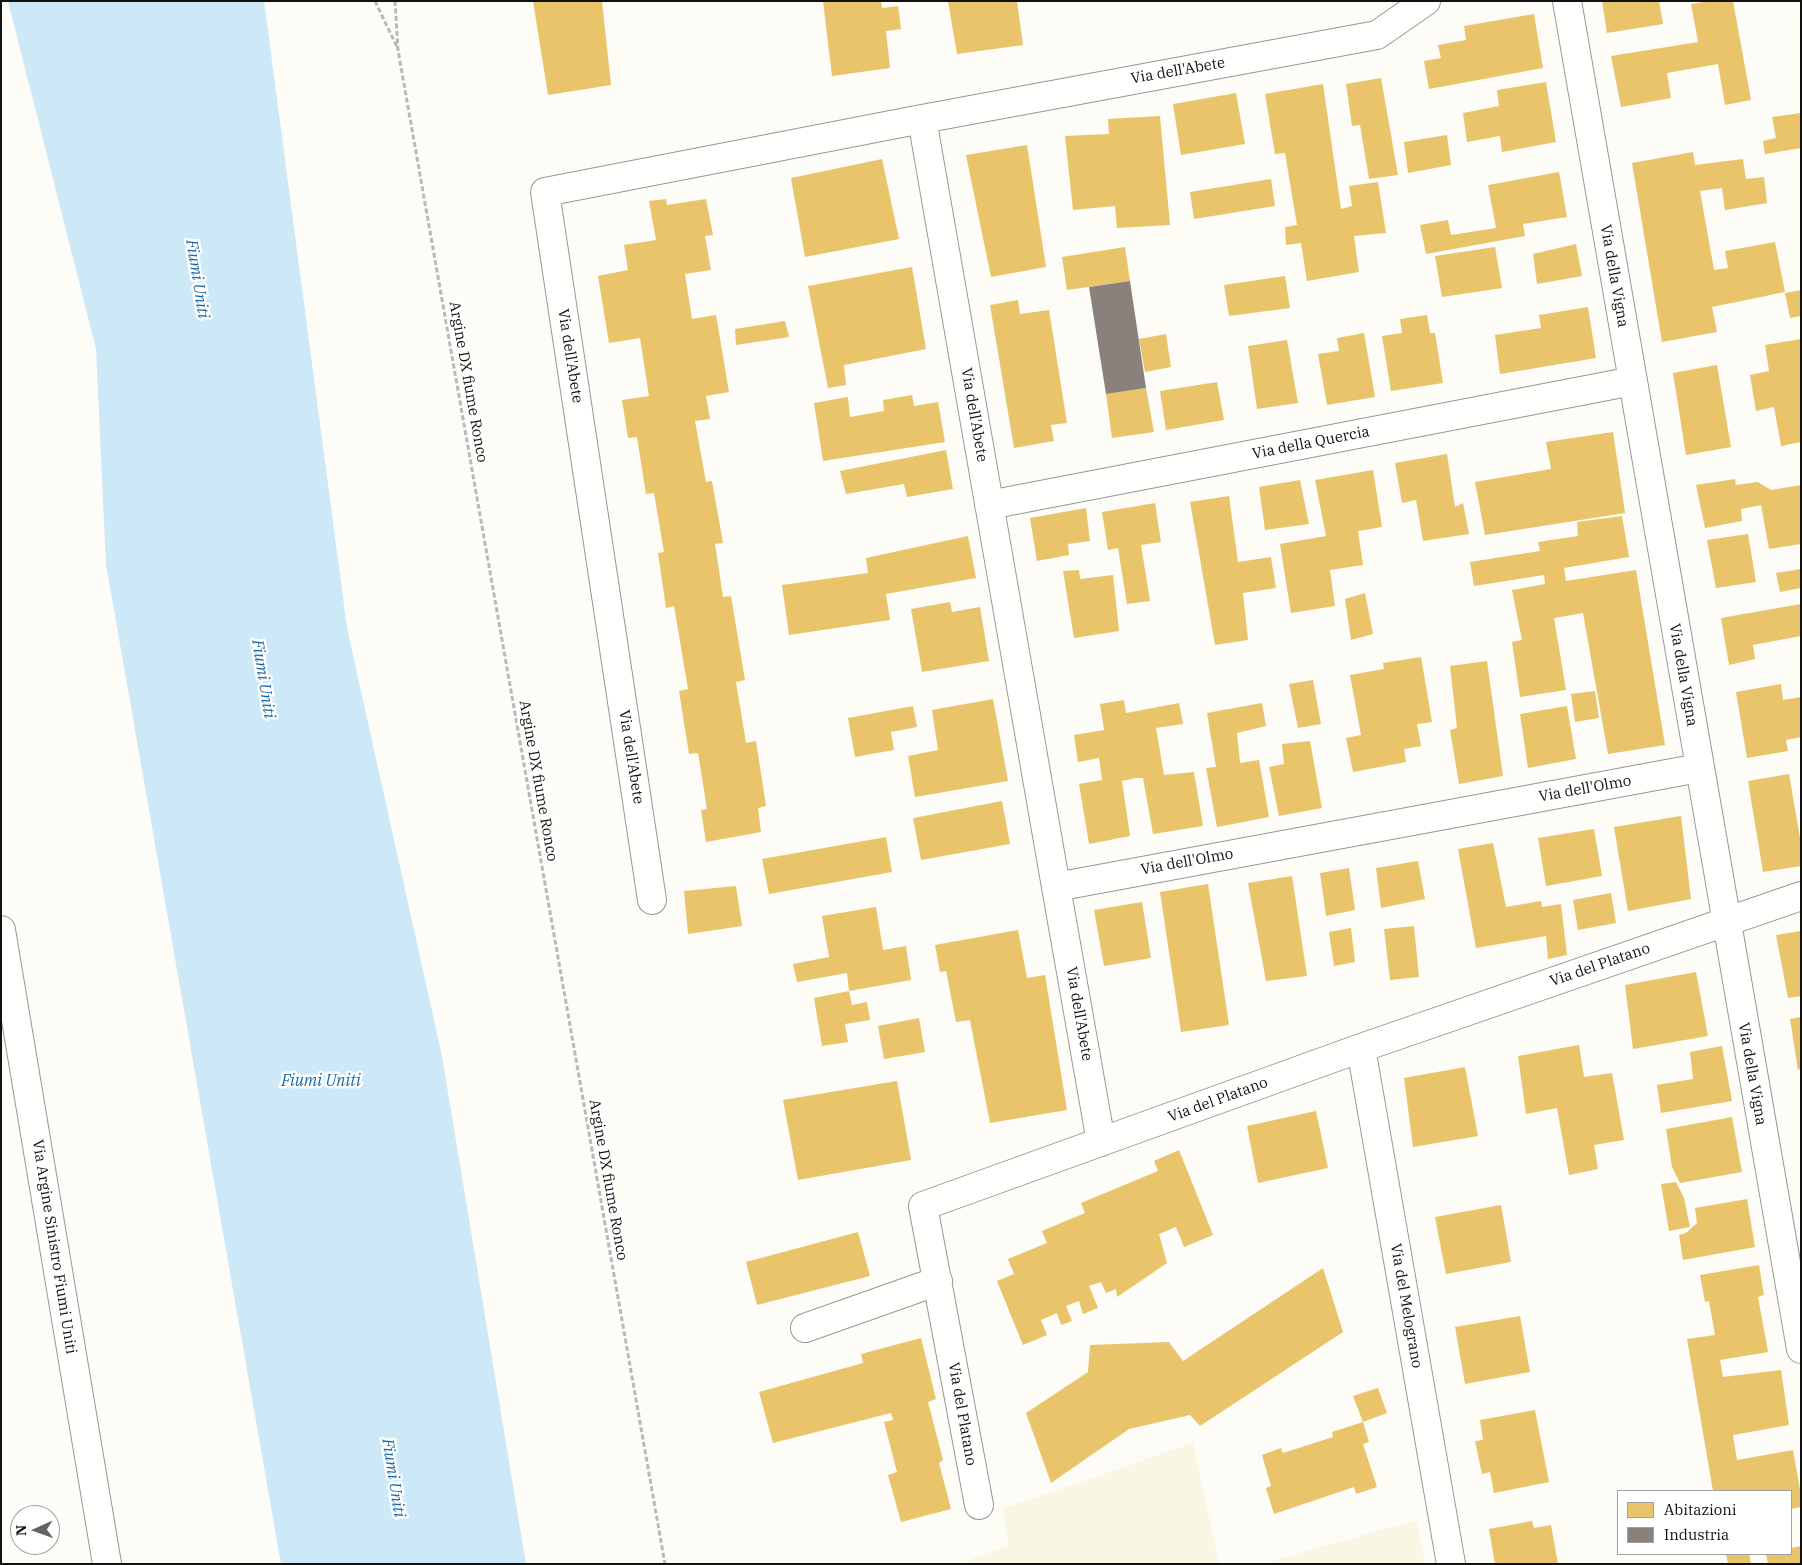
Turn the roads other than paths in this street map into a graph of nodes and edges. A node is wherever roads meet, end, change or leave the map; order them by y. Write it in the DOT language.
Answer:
graph roads {
  1 [pos="1426,1"];
  2 [pos="1567,1"];
  3 [pos="922,119"];
  4 [pos="1633,381"];
  5 [pos="989,505"];
  6 [pos="1699,768"];
  7 [pos="1056,886"];
  8 [pos="1801,896"];
  9 [pos="652,900"];
  10 [pos="1726,922"];
  11 [pos="1,930"];
  12 [pos="1361,1048"];
  13 [pos="1101,1142"];
  14 [pos="938,1280"];
  15 [pos="805,1328"];
  16 [pos="1801,1349"];
  17 [pos="979,1505"];
  18 [pos="107,1564"];
  19 [pos="1451,1564"];
  1 -- 3 [label="street, Via dell'Abete"];
  2 -- 4 [label="street, Via della Vigna"];
  3 -- 5 [label="street, Via dell'Abete"];
  3 -- 9 [label="street, Via dell'Abete"];
  4 -- 5 [label="street, Via della Quercia"];
  4 -- 6 [label="street, Via della Vigna"];
  5 -- 7 [label="street"];
  6 -- 7 [label="street, Via dell'Olmo"];
  6 -- 10 [label="street, Via della Vigna"];
  7 -- 13 [label="street, Via dell'Abete"];
  8 -- 10 [label="street, Via del Platano"];
  10 -- 12 [label="street, Via del Platano"];
  10 -- 16 [label="street, Via della Vigna"];
  11 -- 18 [label="street, Via Argine Sinistro Fiumi Uniti"];
  12 -- 13 [label="street, Via del Platano"];
  12 -- 19 [label="street, Via del Melograno"];
  13 -- 14 [label="street, Via del Platano"];
  14 -- 15 [label="street"];
  14 -- 17 [label="street, Via del Platano"];
}
